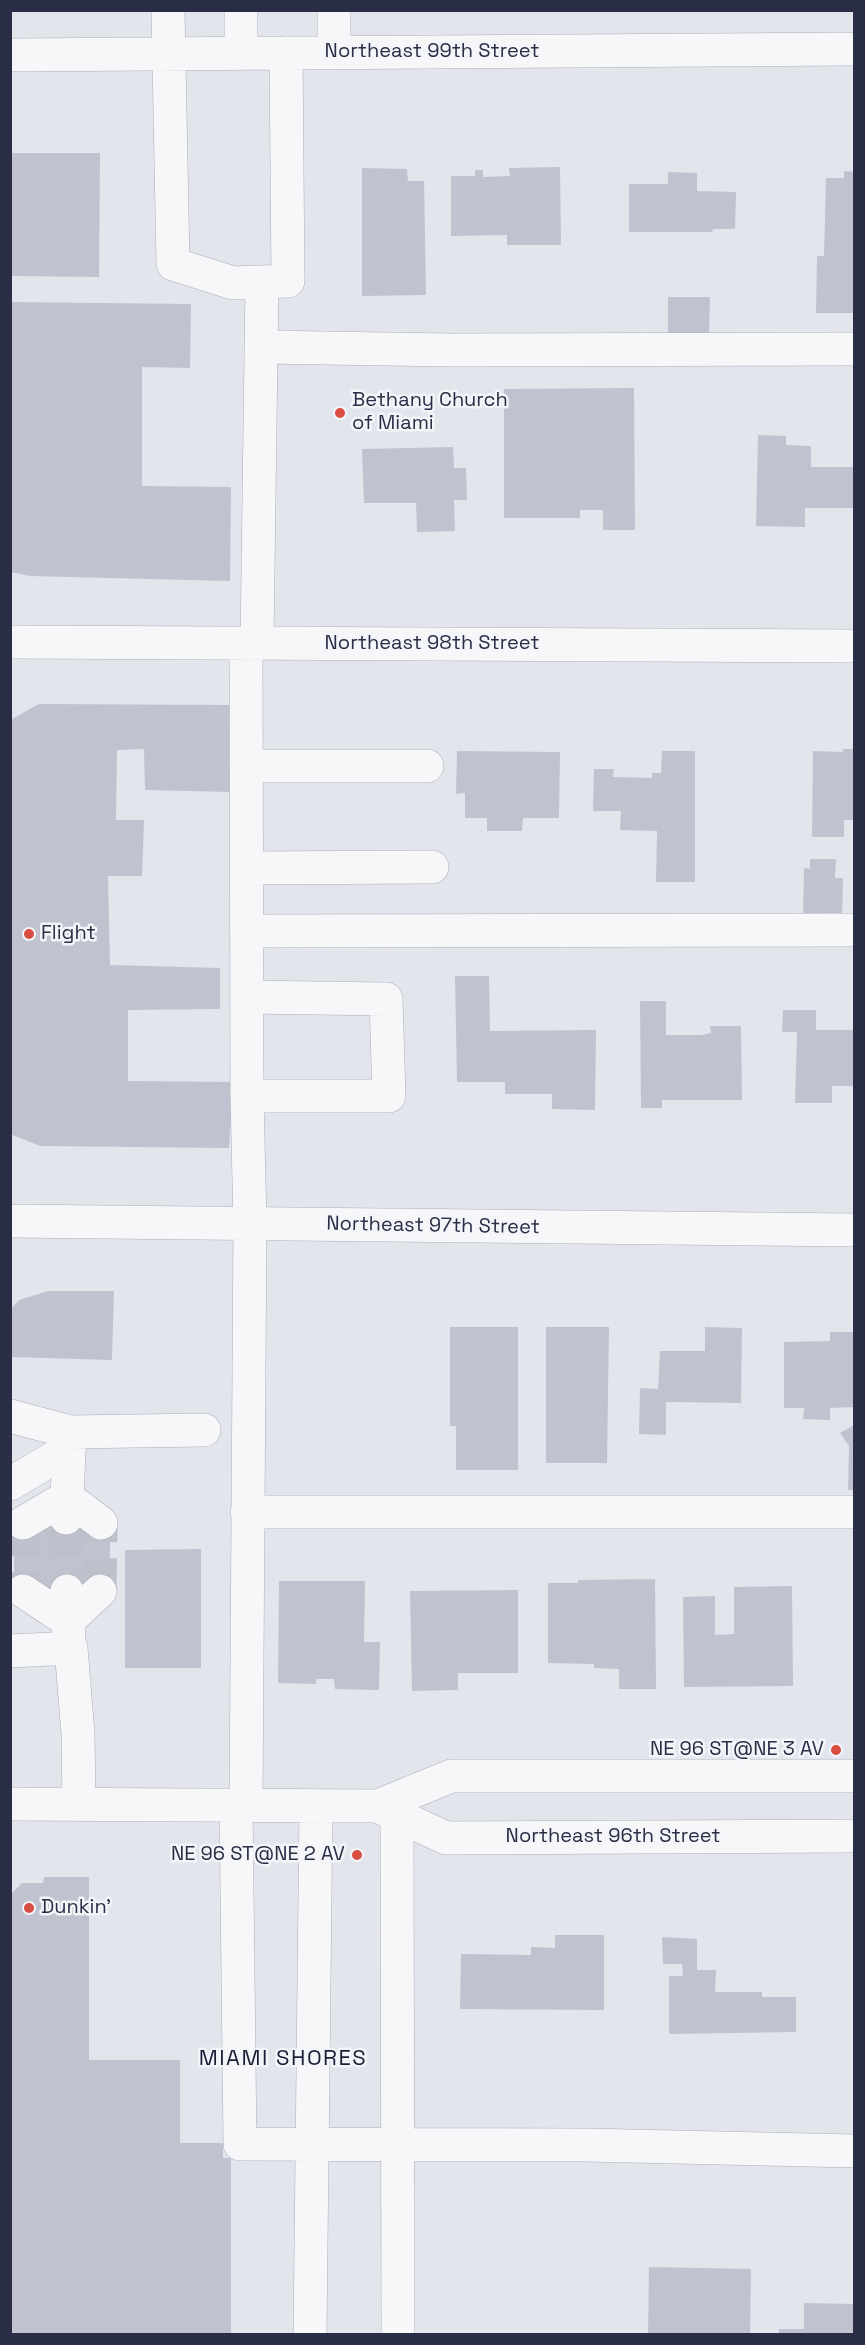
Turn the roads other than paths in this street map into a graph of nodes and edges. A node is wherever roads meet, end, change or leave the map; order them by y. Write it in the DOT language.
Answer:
graph roads {
  1 [pos="168,10"];
  2 [pos="241,10"];
  3 [pos="334,10"];
  4 [pos="855,49"];
  5 [pos="286,53"];
  6 [pos="334,53"];
  7 [pos="167,54"];
  8 [pos="241,54"];
  9 [pos="10,55"];
  10 [pos="248,282"];
  11 [pos="262,347"];
  12 [pos="855,349"];
  13 [pos="10,642"];
  14 [pos="251,643"];
  15 [pos="855,646"];
  16 [pos="246,766"];
  17 [pos="426,766"];
  18 [pos="432,867"];
  19 [pos="247,868"];
  20 [pos="855,930"];
  21 [pos="247,931"];
  22 [pos="247,997"];
  23 [pos="247,1096"];
  24 [pos="10,1221"];
  25 [pos="250,1223"];
  26 [pos="855,1230"];
  27 [pos="10,1416"];
  28 [pos="204,1430"];
  29 [pos="70,1441"];
  30 [pos="10,1484"];
  31 [pos="66,1510"];
  32 [pos="247,1512"];
  33 [pos="855,1512"];
  34 [pos="23,1523"];
  35 [pos="101,1523"];
  36 [pos="23,1591"];
  37 [pos="100,1591"];
  38 [pos="68,1620"];
  39 [pos="10,1651"];
  40 [pos="855,1776"];
  41 [pos="10,1804"];
  42 [pos="79,1804"];
  43 [pos="241,1805"];
  44 [pos="316,1806"];
  45 [pos="387,1811"];
  46 [pos="855,1836"];
  47 [pos="312,2144"];
  48 [pos="398,2144"];
  49 [pos="855,2151"];
  50 [pos="310,2334"];
  51 [pos="398,2334"];
  1 -- 7 [label="street"];
  2 -- 8 [label="street"];
  3 -- 6 [label="street"];
  4 -- 6 [label="street, Northeast 99th Street"];
  5 -- 6 [label="street, Northeast 99th Street"];
  5 -- 8 [label="street, Northeast 99th Street"];
  5 -- 10 [label="street"];
  7 -- 8 [label="street, Northeast 99th Street"];
  7 -- 9 [label="street, Northeast 99th Street"];
  7 -- 10 [label="street"];
  10 -- 11 [label="street"];
  11 -- 12 [label="street"];
  11 -- 14 [label="street"];
  13 -- 14 [label="street, Northeast 98th Street"];
  14 -- 15 [label="street, Northeast 98th Street"];
  14 -- 16 [label="street"];
  16 -- 17 [label="street"];
  16 -- 19 [label="street"];
  18 -- 19 [label="street"];
  19 -- 21 [label="street"];
  20 -- 21 [label="street"];
  21 -- 22 [label="street"];
  22 -- 23 [label="street"];
  22 -- 23 [label="street"];
  23 -- 25 [label="street"];
  24 -- 25 [label="street, Northeast 97th Street"];
  25 -- 26 [label="street, Northeast 97th Street"];
  25 -- 32 [label="street"];
  27 -- 29 [label="street"];
  28 -- 29 [label="street"];
  29 -- 30 [label="street"];
  29 -- 31 [label="street"];
  31 -- 34 [label="street"];
  31 -- 35 [label="street"];
  32 -- 33 [label="street"];
  32 -- 43 [label="street"];
  36 -- 38 [label="street"];
  37 -- 38 [label="street"];
  38 -- 39 [label="street"];
  38 -- 42 [label="street"];
  40 -- 45 [label="street, Northeast 96th Street"];
  41 -- 42 [label="street, Northeast 96th Street"];
  42 -- 43 [label="street, Northeast 96th Street"];
  43 -- 44 [label="street, Northeast 96th Street"];
  43 -- 47 [label="street"];
  44 -- 45 [label="street, Northeast 96th Street"];
  44 -- 47 [label="street"];
  45 -- 46 [label="street, Northeast 96th Street"];
  45 -- 48 [label="street"];
  47 -- 48 [label="street"];
  47 -- 50 [label="street"];
  48 -- 49 [label="street"];
  48 -- 51 [label="street"];
}
